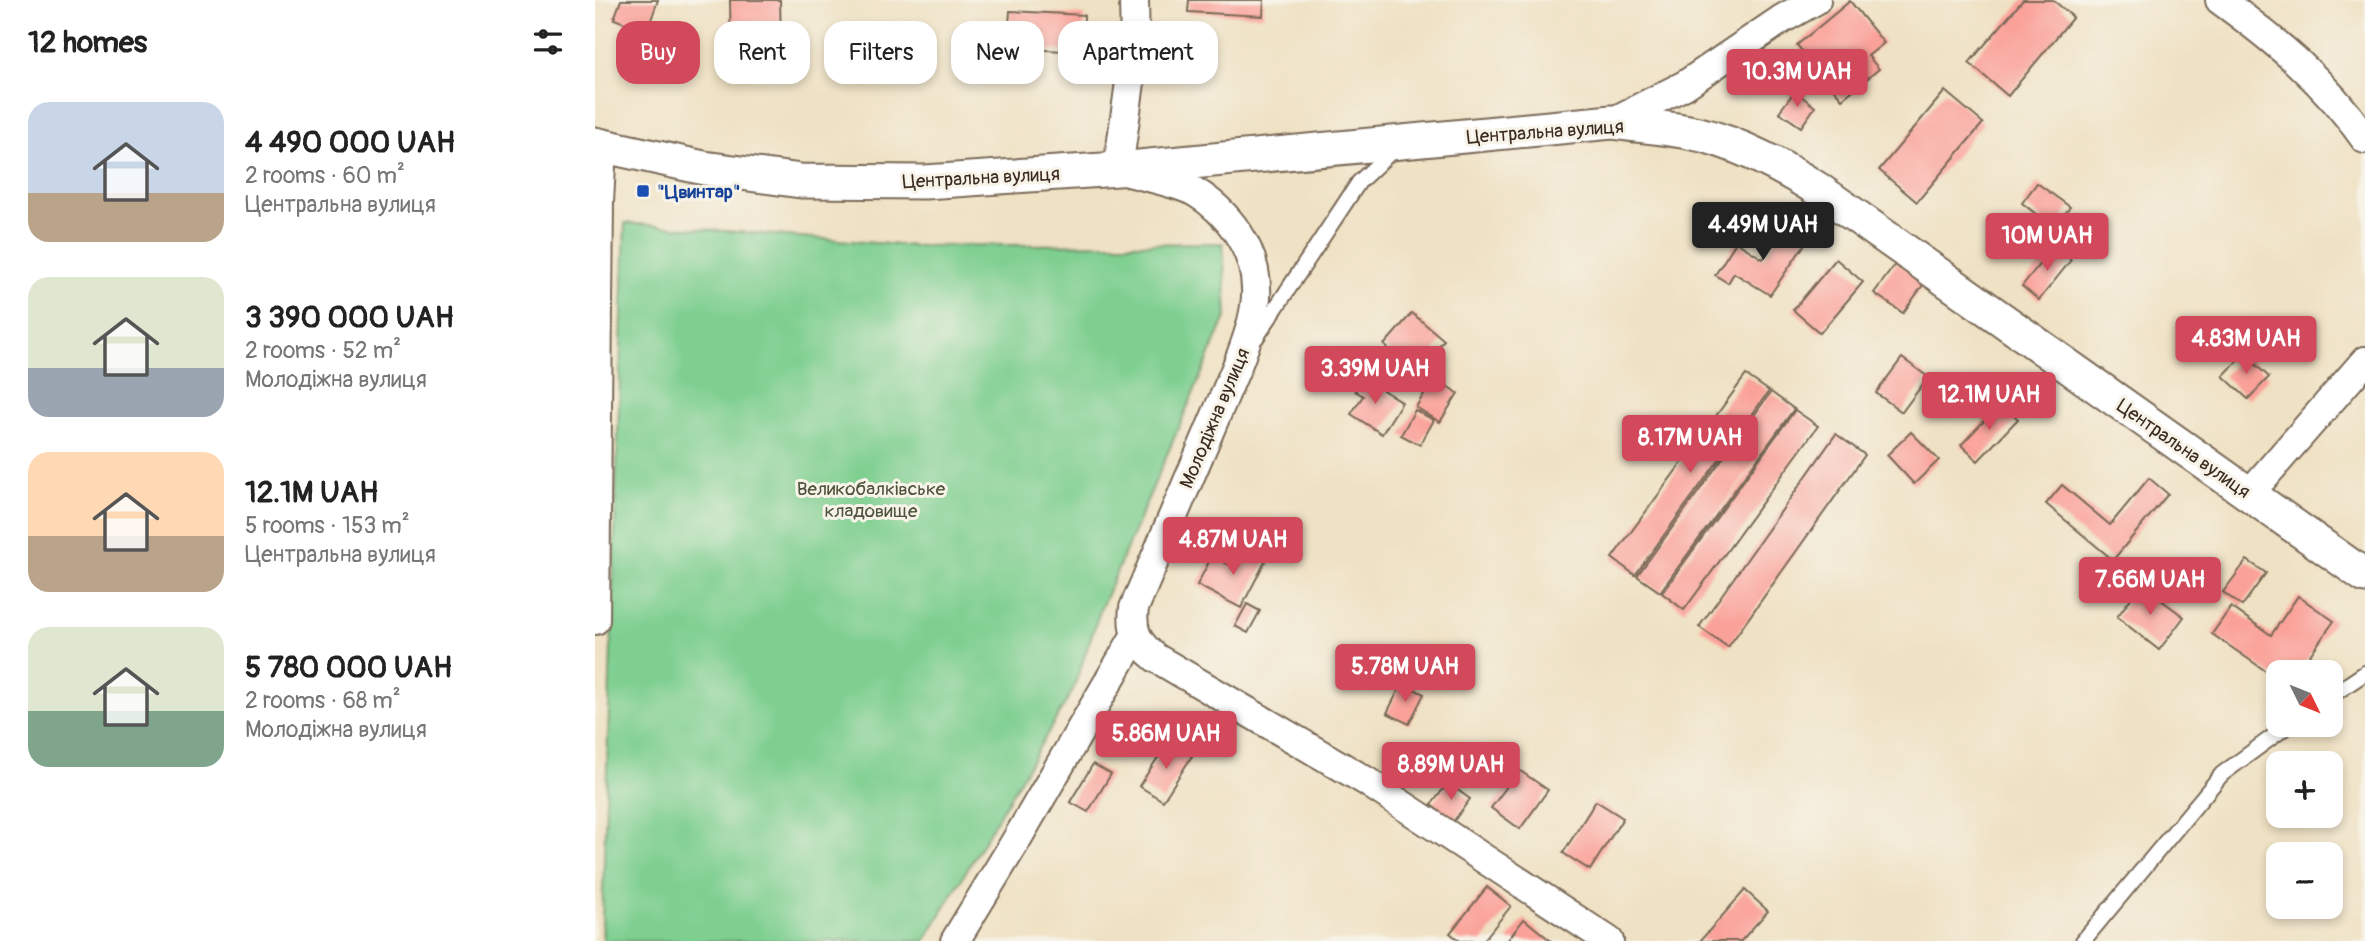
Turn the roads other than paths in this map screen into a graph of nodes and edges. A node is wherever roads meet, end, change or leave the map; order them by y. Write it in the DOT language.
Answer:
graph roads {
  1 [pos="1133,0"];
  2 [pos="1816,0"];
  3 [pos="2220,0"];
  4 [pos="1612,122"];
  5 [pos="2365,139"];
  6 [pos="1403,142"];
  7 [pos="599,145"];
  8 [pos="1118,169"];
  9 [pos="2365,362"];
  10 [pos="1237,366"];
  11 [pos="2249,494"];
  12 [pos="2365,576"];
  13 [pos="595,620"];
  14 [pos="1135,636"];
  15 [pos="2365,673"];
  16 [pos="2343,688"];
  17 [pos="2272,737"];
  18 [pos="955,941"];
  19 [pos="1609,941"];
  20 [pos="2083,941"];
  1 -- 8 [label="street"];
  2 -- 4 [label="street"];
  3 -- 5 [label="street"];
  4 -- 6 [label="street, Центральна вулиця"];
  4 -- 11 [label="street, Центральна вулиця"];
  6 -- 8 [label="street, Центральна вулиця"];
  6 -- 10 [label="lane"];
  7 -- 8 [label="street, Центральна вулиця"];
  7 -- 13 [label="street"];
  8 -- 10 [label="street, Молодіжна вулиця"];
  9 -- 11 [label="street"];
  10 -- 14 [label="street, Молодіжна вулиця"];
  11 -- 12 [label="street, Центральна вулиця"];
  14 -- 18 [label="street"];
  14 -- 19 [label="street"];
  15 -- 16 [label="lane"];
  17 -- 20 [label="lane"];
}
